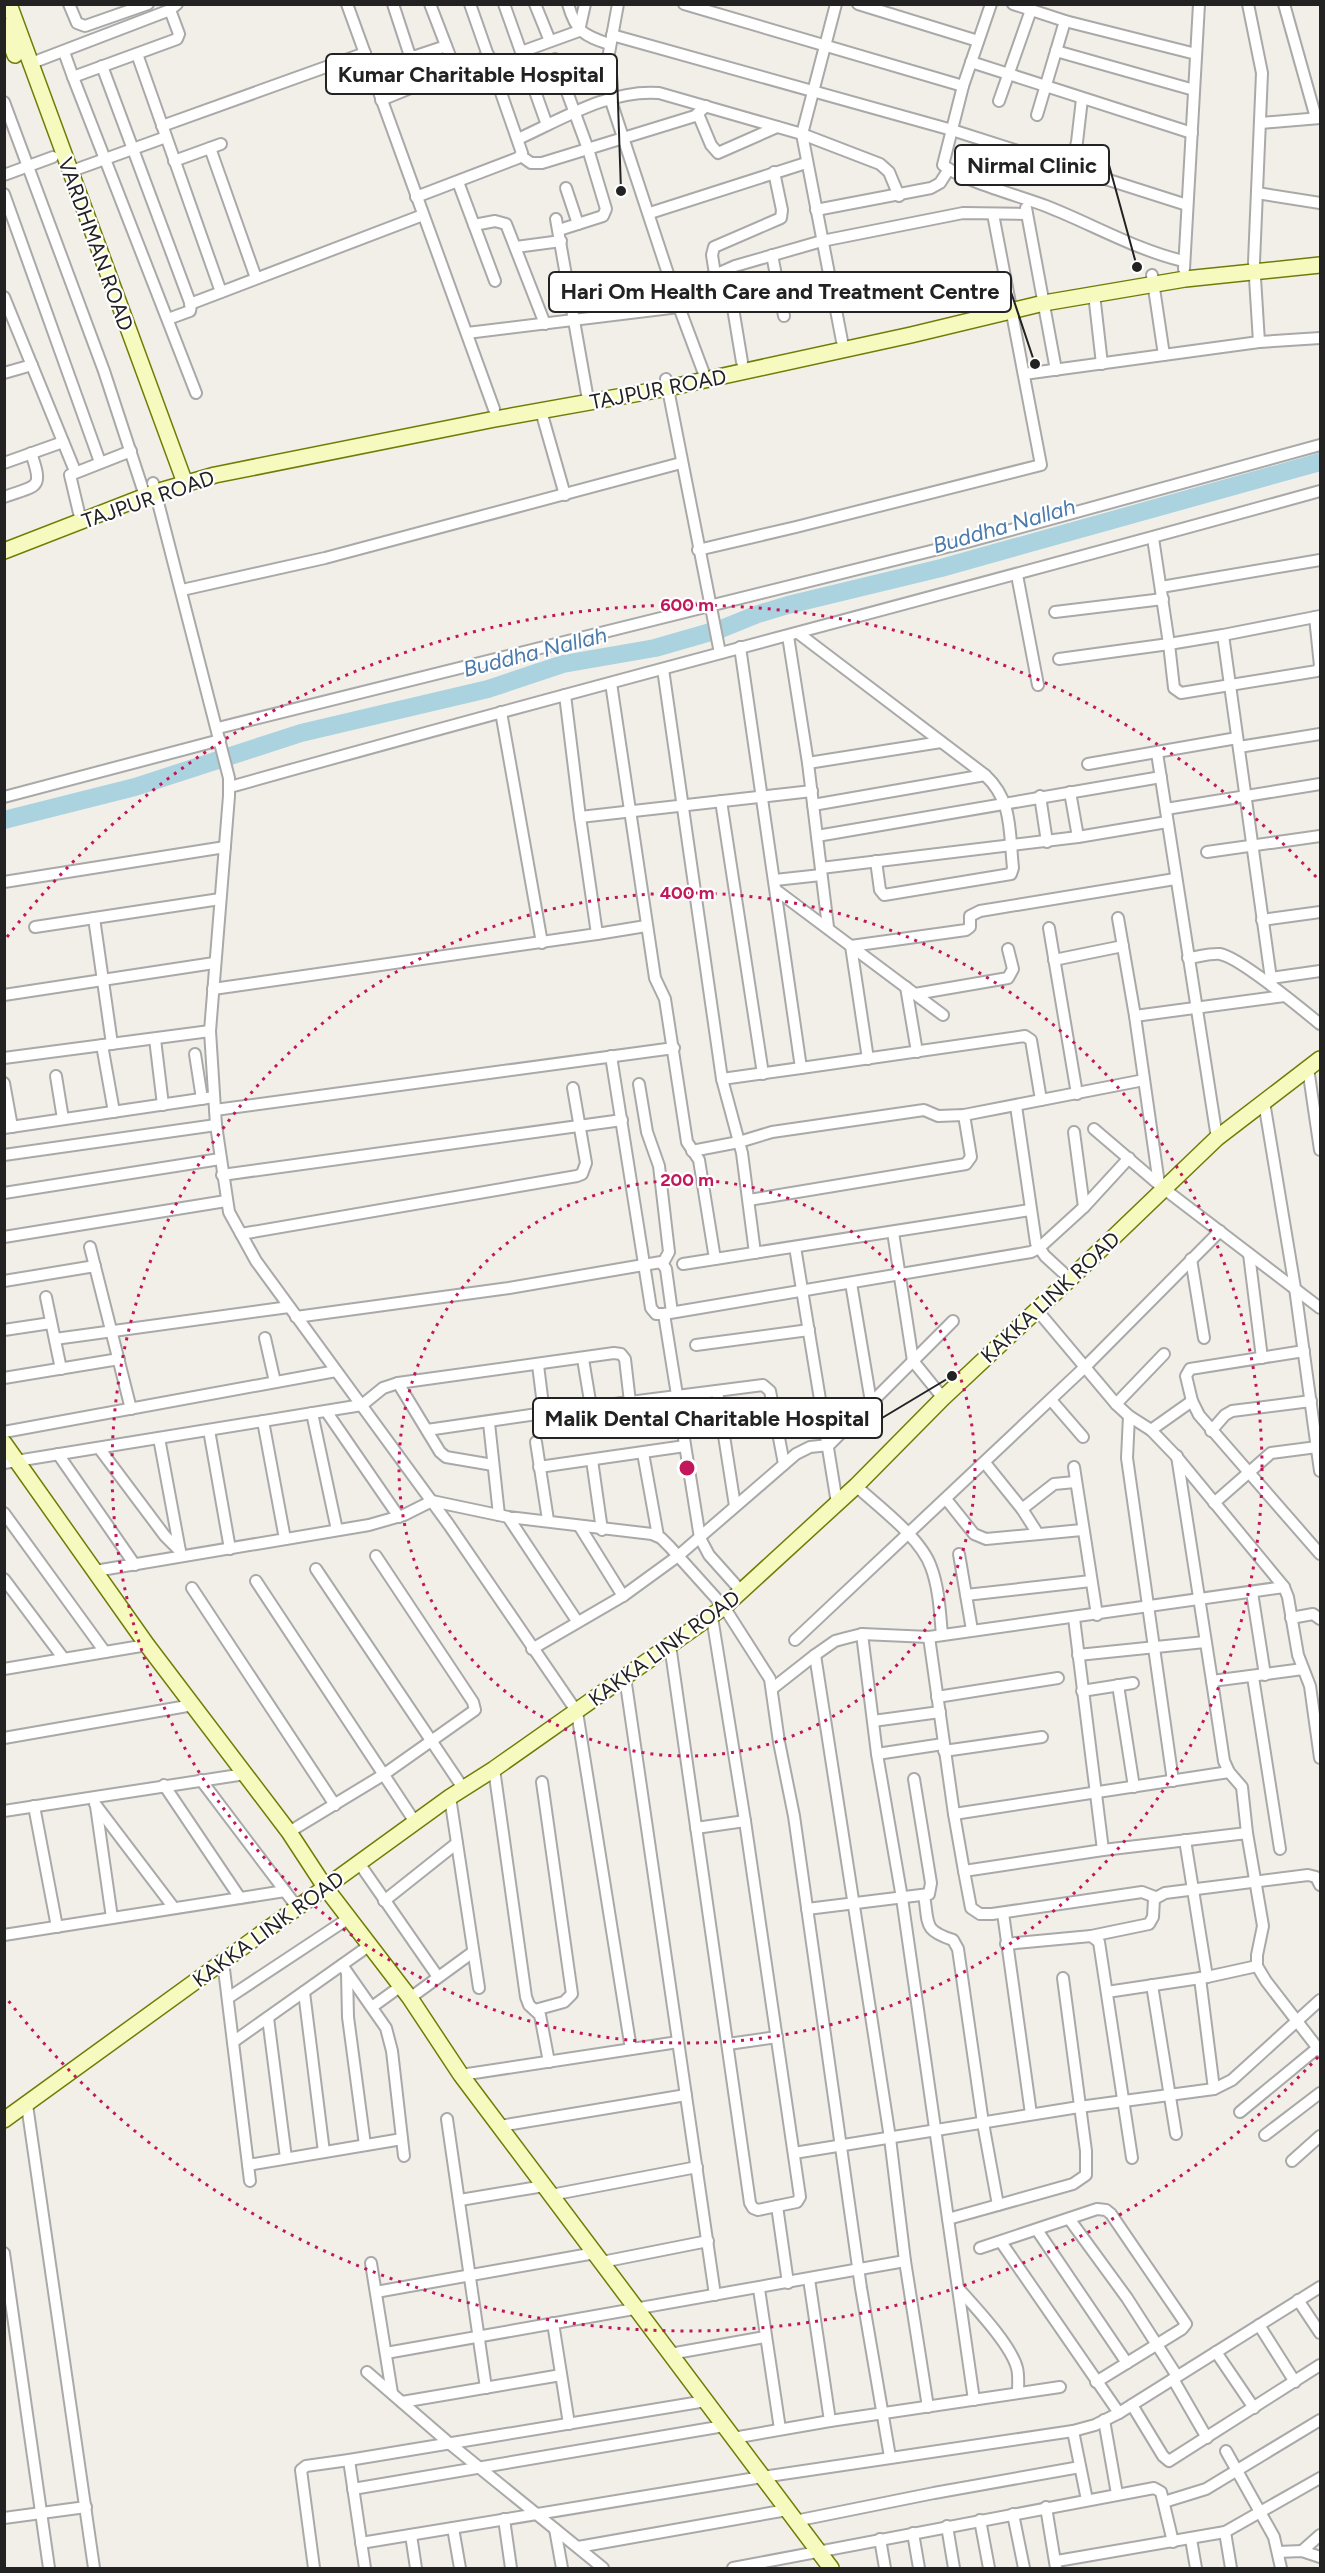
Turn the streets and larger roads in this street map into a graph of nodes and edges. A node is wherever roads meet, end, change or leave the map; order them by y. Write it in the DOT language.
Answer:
graph roads {
  1 [pos="9,4"];
  2 [pos="69,4"];
  3 [pos="148,4"];
  4 [pos="347,4"];
  5 [pos="393,4"];
  6 [pos="430,4"];
  7 [pos="470,4"];
  8 [pos="504,4"];
  9 [pos="535,4"];
  10 [pos="568,4"];
  11 [pos="585,4"];
  12 [pos="618,4"];
  13 [pos="684,4"];
  14 [pos="836,4"];
  15 [pos="858,4"];
  16 [pos="991,4"];
  17 [pos="1013,4"];
  18 [pos="1199,4"];
  19 [pos="1248,4"];
  20 [pos="1284,4"];
  21 [pos="174,7"];
  22 [pos="1031,10"];
  23 [pos="1065,21"];
  24 [pos="8,28"];
  25 [pos="579,31"];
  26 [pos="611,39"];
  27 [pos="550,41"];
  28 [pos="978,41"];
  29 [pos="447,46"];
  30 [pos="824,47"];
  31 [pos="1056,51"];
  32 [pos="64,52"];
  33 [pos="521,52"];
  34 [pos="365,53"];
  35 [pos="137,54"];
  36 [pos="1196,54"];
  37 [pos="489,56"];
  38 [pos="555,59"];
  39 [pos="971,62"];
  40 [pos="29,64"];
  41 [pos="102,66"];
  42 [pos="455,69"];
  43 [pos="1008,76"];
  44 [pos="73,77"];
  45 [pos="963,86"];
  46 [pos="1045,87"];
  47 [pos="813,90"];
  48 [pos="1194,90"];
  49 [pos="610,98"];
  50 [pos="1082,99"];
  51 [pos="381,100"];
  52 [pos="999,100"];
  53 [pos="4,102"];
  54 [pos="702,110"];
  55 [pos="574,114"];
  56 [pos="1037,115"];
  57 [pos="1318,118"];
  58 [pos="1261,123"];
  59 [pos="162,126"];
  60 [pos="547,126"];
  61 [pos="777,127"];
  62 [pos="952,130"];
  63 [pos="1192,133"];
  64 [pos="802,134"];
  65 [pos="166,137"];
  66 [pos="623,138"];
  67 [pos="518,139"];
  68 [pos="221,144"];
  69 [pos="132,148"];
  70 [pos="210,148"];
  71 [pos="588,149"];
  72 [pos="521,156"];
  73 [pos="53,157"];
  74 [pos="104,159"];
  75 [pos="174,161"];
  76 [pos="806,163"];
  77 [pos="29,166"];
  78 [pos="949,169"];
  79 [pos="1070,169"];
  80 [pos="69,172"];
  81 [pos="774,172"];
  82 [pos="4,175"];
  83 [pos="458,182"];
  84 [pos="567,188"];
  85 [pos="1257,192"];
  86 [pos="4,194"];
  87 [pos="899,196"];
  88 [pos="416,197"];
  89 [pos="1024,199"];
  90 [pos="1320,202"];
  91 [pos="1187,204"];
  92 [pos="816,210"];
  93 [pos="650,213"];
  94 [pos="993,214"];
  95 [pos="1027,214"];
  96 [pos="423,215"];
  97 [pos="578,224"];
  98 [pos="474,225"];
  99 [pos="559,230"];
  100 [pos="822,241"];
  101 [pos="516,247"];
  102 [pos="772,255"];
  103 [pos="1320,256"];
  104 [pos="1184,265"];
  105 [pos="1320,265"];
  106 [pos="1254,267"];
  107 [pos="715,274"];
  108 [pos="256,278"];
  109 [pos="1153,280"];
  110 [pos="495,281"];
  111 [pos="221,292"];
  112 [pos="1094,294"];
  113 [pos="731,296"];
  114 [pos="1044,298"];
  115 [pos="5,300"];
  116 [pos="677,301"];
  117 [pos="190,304"];
  118 [pos="1010,306"];
  119 [pos="784,316"];
  120 [pos="168,319"];
  121 [pos="573,321"];
  122 [pos="544,324"];
  123 [pos="467,333"];
  124 [pos="1320,338"];
  125 [pos="842,341"];
  126 [pos="1259,342"];
  127 [pos="1164,355"];
  128 [pos="742,362"];
  129 [pos="1102,363"];
  130 [pos="32,365"];
  131 [pos="1056,370"];
  132 [pos="703,371"];
  133 [pos="4,373"];
  134 [pos="1024,374"];
  135 [pos="667,384"];
  136 [pos="196,393"];
  137 [pos="587,394"];
  138 [pos="494,409"];
  139 [pos="541,411"];
  140 [pos="63,442"];
  141 [pos="1320,445"];
  142 [pos="131,451"];
  143 [pos="31,453"];
  144 [pos="100,462"];
  145 [pos="4,463"];
  146 [pos="681,464"];
  147 [pos="75,471"];
  148 [pos="178,480"];
  149 [pos="149,490"];
  150 [pos="1320,491"];
  151 [pos="564,495"];
  152 [pos="4,497"];
  153 [pos="79,513"];
  154 [pos="1153,538"];
  155 [pos="4,541"];
  156 [pos="698,550"];
  157 [pos="4,551"];
  158 [pos="1320,560"];
  159 [pos="1017,575"];
  160 [pos="1161,586"];
  161 [pos="182,590"];
  162 [pos="1163,598"];
  163 [pos="710,610"];
  164 [pos="1055,612"];
  165 [pos="1318,617"];
  166 [pos="793,634"];
  167 [pos="1223,635"];
  168 [pos="1169,644"];
  169 [pos="719,647"];
  170 [pos="740,647"];
  171 [pos="1059,658"];
  172 [pos="1320,663"];
  173 [pos="663,669"];
  174 [pos="611,683"];
  175 [pos="1230,684"];
  176 [pos="1038,685"];
  177 [pos="565,695"];
  178 [pos="501,711"];
  179 [pos="218,728"];
  180 [pos="1320,734"];
  181 [pos="941,742"];
  182 [pos="221,743"];
  183 [pos="1238,743"];
  184 [pos="1157,753"];
  185 [pos="808,763"];
  186 [pos="1088,764"];
  187 [pos="985,775"];
  188 [pos="1161,777"];
  189 [pos="229,782"];
  190 [pos="1320,784"];
  191 [pos="812,791"];
  192 [pos="1070,792"];
  193 [pos="763,796"];
  194 [pos="1040,796"];
  195 [pos="1245,796"];
  196 [pos="4,797"];
  197 [pos="721,801"];
  198 [pos="1005,802"];
  199 [pos="682,805"];
  200 [pos="813,805"];
  201 [pos="1166,809"];
  202 [pos="629,810"];
  203 [pos="580,817"];
  204 [pos="1167,822"];
  205 [pos="817,836"];
  206 [pos="1320,836"];
  207 [pos="1078,837"];
  208 [pos="1047,842"];
  209 [pos="1011,845"];
  210 [pos="225,847"];
  211 [pos="1252,847"];
  212 [pos="1207,852"];
  213 [pos="876,861"];
  214 [pos="821,871"];
  215 [pos="1175,879"];
  216 [pos="4,882"];
  217 [pos="775,885"];
  218 [pos="220,899"];
  219 [pos="1320,912"];
  220 [pos="94,918"];
  221 [pos="1118,918"];
  222 [pos="1262,920"];
  223 [pos="646,926"];
  224 [pos="35,927"];
  225 [pos="828,927"];
  226 [pos="1049,928"];
  227 [pos="597,934"];
  228 [pos="542,943"];
  229 [pos="851,946"];
  230 [pos="1123,946"];
  231 [pos="1008,949"];
  232 [pos="1188,958"];
  233 [pos="1054,960"];
  234 [pos="214,963"];
  235 [pos="1320,971"];
  236 [pos="104,980"];
  237 [pos="1271,982"];
  238 [pos="213,988"];
  239 [pos="910,990"];
  240 [pos="4,995"];
  241 [pos="1284,996"];
  242 [pos="1196,1008"];
  243 [pos="943,1015"];
  244 [pos="1135,1016"];
  245 [pos="1320,1024"];
  246 [pos="210,1032"];
  247 [pos="155,1039"];
  248 [pos="107,1045"];
  249 [pos="674,1048"];
  250 [pos="917,1052"];
  251 [pos="195,1054"];
  252 [pos="611,1056"];
  253 [pos="4,1058"];
  254 [pos="868,1059"];
  255 [pos="1314,1064"];
  256 [pos="801,1068"];
  257 [pos="763,1074"];
  258 [pos="56,1076"];
  259 [pos="722,1078"];
  260 [pos="1144,1080"];
  261 [pos="4,1083"];
  262 [pos="639,1084"];
  263 [pos="573,1088"];
  264 [pos="1077,1094"];
  265 [pos="208,1098"];
  266 [pos="1041,1101"];
  267 [pos="1264,1102"];
  268 [pos="163,1105"];
  269 [pos="1016,1106"];
  270 [pos="215,1110"];
  271 [pos="114,1112"];
  272 [pos="964,1115"];
  273 [pos="63,1119"];
  274 [pos="622,1120"];
  275 [pos="216,1125"];
  276 [pos="579,1126"];
  277 [pos="8,1127"];
  278 [pos="1094,1129"];
  279 [pos="1074,1132"];
  280 [pos="1216,1138"];
  281 [pos="739,1142"];
  282 [pos="1320,1150"];
  283 [pos="692,1151"];
  284 [pos="4,1155"];
  285 [pos="1130,1158"];
  286 [pos="220,1159"];
  287 [pos="222,1175"];
  288 [pos="1161,1186"];
  289 [pos="4,1193"];
  290 [pos="749,1200"];
  291 [pos="226,1202"];
  292 [pos="1084,1207"];
  293 [pos="1030,1210"];
  294 [pos="1220,1231"];
  295 [pos="893,1232"];
  296 [pos="241,1234"];
  297 [pos="4,1237"];
  298 [pos="90,1247"];
  299 [pos="795,1247"];
  300 [pos="1038,1248"];
  301 [pos="755,1253"];
  302 [pos="1250,1254"];
  303 [pos="715,1259"];
  304 [pos="1191,1259"];
  305 [pos="663,1263"];
  306 [pos="682,1264"];
  307 [pos="95,1266"];
  308 [pos="644,1266"];
  309 [pos="901,1274"];
  310 [pos="1070,1280"];
  311 [pos="4,1281"];
  312 [pos="851,1282"];
  313 [pos="1295,1288"];
  314 [pos="801,1291"];
  315 [pos="46,1297"];
  316 [pos="289,1307"];
  317 [pos="1320,1308"];
  318 [pos="1037,1310"];
  319 [pos="668,1313"];
  320 [pos="296,1317"];
  321 [pos="953,1321"];
  322 [pos="51,1323"];
  323 [pos="4,1330"];
  324 [pos="111,1330"];
  325 [pos="809,1330"];
  326 [pos="265,1338"];
  327 [pos="1204,1338"];
  328 [pos="55,1339"];
  329 [pos="696,1345"];
  330 [pos="1304,1351"];
  331 [pos="1164,1354"];
  332 [pos="1262,1358"];
  333 [pos="119,1359"];
  334 [pos="583,1359"];
  335 [pos="913,1360"];
  336 [pos="538,1365"];
  337 [pos="1085,1367"];
  338 [pos="61,1369"];
  339 [pos="336,1371"];
  340 [pos="4,1378"];
  341 [pos="275,1382"];
  342 [pos="398,1383"];
  343 [pos="717,1391"];
  344 [pos="676,1395"];
  345 [pos="942,1398"];
  346 [pos="1051,1400"];
  347 [pos="630,1401"];
  348 [pos="1192,1401"];
  349 [pos="1311,1401"];
  350 [pos="872,1402"];
  351 [pos="1116,1404"];
  352 [pos="362,1405"];
  353 [pos="591,1407"];
  354 [pos="131,1409"];
  355 [pos="326,1411"];
  356 [pos="312,1413"];
  357 [pos="544,1413"];
  358 [pos="1129,1416"];
  359 [pos="263,1421"];
  360 [pos="489,1423"];
  361 [pos="209,1430"];
  362 [pos="427,1430"];
  363 [pos="1151,1430"];
  364 [pos="1211,1431"];
  365 [pos="4,1432"];
  366 [pos="1083,1437"];
  367 [pos="159,1438"];
  368 [pos="536,1442"];
  369 [pos="4,1443"];
  370 [pos="829,1445"];
  371 [pos="685,1446"];
  372 [pos="1317,1447"];
  373 [pos="99,1448"];
  374 [pos="643,1453"];
  375 [pos="58,1454"];
  376 [pos="1176,1456"];
  377 [pos="592,1460"];
  378 [pos="11,1462"];
  379 [pos="985,1463"];
  380 [pos="784,1464"];
  381 [pos="493,1465"];
  382 [pos="539,1467"];
  383 [pos="1074,1467"];
  384 [pos="1320,1471"];
  385 [pos="1247,1472"];
  386 [pos="1075,1482"];
  387 [pos="856,1486"];
  388 [pos="946,1499"];
  389 [pos="432,1501"];
  390 [pos="837,1503"];
  391 [pos="1214,1503"];
  392 [pos="735,1506"];
  393 [pos="1022,1509"];
  394 [pos="4,1513"];
  395 [pos="504,1516"];
  396 [pos="399,1517"];
  397 [pos="548,1520"];
  398 [pos="580,1527"];
  399 [pos="337,1530"];
  400 [pos="602,1530"];
  401 [pos="1082,1530"];
  402 [pos="906,1533"];
  403 [pos="1038,1534"];
  404 [pos="658,1536"];
  405 [pos="700,1538"];
  406 [pos="285,1539"];
  407 [pos="230,1550"];
  408 [pos="181,1554"];
  409 [pos="959,1554"];
  410 [pos="1320,1554"];
  411 [pos="376,1556"];
  412 [pos="678,1556"];
  413 [pos="135,1565"];
  414 [pos="316,1569"];
  415 [pos="95,1571"];
  416 [pos="4,1580"];
  417 [pos="256,1581"];
  418 [pos="1091,1581"];
  419 [pos="1284,1587"];
  420 [pos="192,1588"];
  421 [pos="742,1592"];
  422 [pos="1252,1592"];
  423 [pos="966,1595"];
  424 [pos="623,1596"];
  425 [pos="1200,1600"];
  426 [pos="1147,1608"];
  427 [pos="718,1612"];
  428 [pos="1097,1615"];
  429 [pos="1074,1618"];
  430 [pos="1292,1618"];
  431 [pos="1320,1619"];
  432 [pos="577,1621"];
  433 [pos="972,1630"];
  434 [pos="862,1635"];
  435 [pos="942,1635"];
  436 [pos="929,1637"];
  437 [pos="795,1640"];
  438 [pos="1205,1642"];
  439 [pos="147,1645"];
  440 [pos="670,1645"];
  441 [pos="532,1649"];
  442 [pos="1153,1649"];
  443 [pos="105,1652"];
  444 [pos="815,1655"];
  445 [pos="1078,1655"];
  446 [pos="64,1659"];
  447 [pos="4,1668"];
  448 [pos="1303,1669"];
  449 [pos="1265,1675"];
  450 [pos="625,1677"];
  451 [pos="1253,1677"];
  452 [pos="1058,1678"];
  453 [pos="1212,1682"];
  454 [pos="1133,1683"];
  455 [pos="1118,1685"];
  456 [pos="773,1688"];
  457 [pos="1082,1691"];
  458 [pos="937,1697"];
  459 [pos="193,1706"];
  460 [pos="577,1712"];
  461 [pos="940,1713"];
  462 [pos="873,1721"];
  463 [pos="1042,1737"];
  464 [pos="4,1738"];
  465 [pos="431,1742"];
  466 [pos="943,1748"];
  467 [pos="877,1754"];
  468 [pos="1320,1758"];
  469 [pos="494,1769"];
  470 [pos="1229,1772"];
  471 [pos="245,1774"];
  472 [pos="383,1774"];
  473 [pos="914,1779"];
  474 [pos="201,1780"];
  475 [pos="1173,1781"];
  476 [pos="542,1782"];
  477 [pos="164,1785"];
  478 [pos="1134,1787"];
  479 [pos="457,1793"];
  480 [pos="1097,1793"];
  481 [pos="95,1800"];
  482 [pos="335,1805"];
  483 [pos="34,1806"];
  484 [pos="4,1811"];
  485 [pos="954,1814"];
  486 [pos="745,1821"];
  487 [pos="415,1822"];
  488 [pos="696,1828"];
  489 [pos="289,1832"];
  490 [pos="1248,1833"];
  491 [pos="1185,1840"];
  492 [pos="456,1843"];
  493 [pos="1280,1849"];
  494 [pos="1103,1850"];
  495 [pos="359,1863"];
  496 [pos="964,1871"];
  497 [pos="1256,1882"];
  498 [pos="1320,1885"];
  499 [pos="325,1887"];
  500 [pos="1194,1889"];
  501 [pos="285,1891"];
  502 [pos="924,1895"];
  503 [pos="1155,1897"];
  504 [pos="240,1898"];
  505 [pos="902,1898"];
  506 [pos="384,1901"];
  507 [pos="853,1904"];
  508 [pos="297,1907"];
  509 [pos="174,1908"];
  510 [pos="807,1909"];
  511 [pos="1003,1912"];
  512 [pos="112,1918"];
  513 [pos="349,1918"];
  514 [pos="57,1927"];
  515 [pos="5,1935"];
  516 [pos="1091,1936"];
  517 [pos="1006,1944"];
  518 [pos="370,1945"];
  519 [pos="473,1952"];
  520 [pos="223,1961"];
  521 [pos="1257,1966"];
  522 [pos="345,1969"];
  523 [pos="438,1977"];
  524 [pos="1063,1978"];
  525 [pos="1203,1978"];
  526 [pos="1152,1985"];
  527 [pos="479,1988"];
  528 [pos="304,1992"];
  529 [pos="406,1992"];
  530 [pos="1107,1992"];
  531 [pos="228,1998"];
  532 [pos="1320,2000"];
  533 [pos="372,2007"];
  534 [pos="535,2010"];
  535 [pos="268,2018"];
  536 [pos="1296,2020"];
  537 [pos="777,2037"];
  538 [pos="233,2042"];
  539 [pos="678,2042"];
  540 [pos="728,2044"];
  541 [pos="1320,2048"];
  542 [pos="632,2049"];
  543 [pos="549,2062"];
  544 [pos="461,2075"];
  545 [pos="1214,2089"];
  546 [pos="1320,2093"];
  547 [pos="686,2095"];
  548 [pos="1170,2096"];
  549 [pos="1123,2102"];
  550 [pos="27,2105"];
  551 [pos="1079,2107"];
  552 [pos="1240,2112"];
  553 [pos="1031,2115"];
  554 [pos="447,2119"];
  555 [pos="4,2120"];
  556 [pos="983,2123"];
  557 [pos="500,2126"];
  558 [pos="935,2129"];
  559 [pos="1176,2134"];
  560 [pos="1265,2135"];
  561 [pos="1320,2136"];
  562 [pos="890,2138"];
  563 [pos="402,2139"];
  564 [pos="365,2145"];
  565 [pos="839,2145"];
  566 [pos="324,2152"];
  567 [pos="794,2153"];
  568 [pos="404,2156"];
  569 [pos="286,2158"];
  570 [pos="1132,2158"];
  571 [pos="1293,2161"];
  572 [pos="248,2165"];
  573 [pos="697,2167"];
  574 [pos="250,2181"];
  575 [pos="548,2191"];
  576 [pos="460,2200"];
  577 [pos="998,2205"];
  578 [pos="777,2206"];
  579 [pos="948,2219"];
  580 [pos="1070,2220"];
  581 [pos="1037,2230"];
  582 [pos="708,2241"];
  583 [pos="1001,2242"];
  584 [pos="980,2248"];
  585 [pos="4,2253"];
  586 [pos="598,2258"];
  587 [pos="905,2261"];
  588 [pos="371,2263"];
  589 [pos="858,2269"];
  590 [pos="470,2274"];
  591 [pos="809,2279"];
  592 [pos="788,2283"];
  593 [pos="1320,2287"];
  594 [pos="958,2288"];
  595 [pos="759,2289"];
  596 [pos="376,2292"];
  597 [pos="716,2295"];
  598 [pos="1298,2300"];
  599 [pos="636,2308"];
  600 [pos="553,2323"];
  601 [pos="1258,2325"];
  602 [pos="1320,2333"];
  603 [pos="478,2336"];
  604 [pos="765,2337"];
  605 [pos="1158,2345"];
  606 [pos="1216,2352"];
  607 [pos="386,2353"];
  608 [pos="670,2354"];
  609 [pos="1127,2363"];
  610 [pos="1320,2366"];
  611 [pos="368,2372"];
  612 [pos="561,2375"];
  613 [pos="1175,2377"];
  614 [pos="1096,2382"];
  615 [pos="1295,2382"];
  616 [pos="1060,2387"];
  617 [pos="486,2388"];
  618 [pos="1018,2392"];
  619 [pos="392,2393"];
  620 [pos="974,2400"];
  621 [pos="706,2401"];
  622 [pos="402,2402"];
  623 [pos="1132,2405"];
  624 [pos="928,2407"];
  625 [pos="1254,2408"];
  626 [pos="882,2414"];
  627 [pos="1119,2414"];
  628 [pos="1104,2420"];
  629 [pos="1320,2420"];
  630 [pos="830,2421"];
  631 [pos="569,2424"];
  632 [pos="780,2429"];
  633 [pos="729,2432"];
  634 [pos="1073,2432"];
  635 [pos="1207,2438"];
  636 [pos="449,2443"];
  637 [pos="1226,2451"];
  638 [pos="890,2457"];
  639 [pos="349,2460"];
  640 [pos="480,2467"];
  641 [pos="1080,2467"];
  642 [pos="1237,2471"];
  643 [pos="762,2477"];
  644 [pos="1320,2478"];
  645 [pos="353,2488"];
  646 [pos="1117,2494"];
  647 [pos="1087,2499"];
  648 [pos="1164,2502"];
  649 [pos="86,2507"];
  650 [pos="1046,2507"];
  651 [pos="1260,2512"];
  652 [pos="42,2513"];
  653 [pos="538,2514"];
  654 [pos="1013,2514"];
  655 [pos="791,2516"];
  656 [pos="4,2518"];
  657 [pos="504,2520"];
  658 [pos="980,2520"];
  659 [pos="948,2526"];
  660 [pos="453,2528"];
  661 [pos="555,2529"];
  662 [pos="1225,2532"];
  663 [pos="913,2533"];
  664 [pos="411,2535"];
  665 [pos="1320,2535"];
  666 [pos="1191,2539"];
  667 [pos="879,2540"];
  668 [pos="1173,2542"];
  669 [pos="361,2543"];
  670 [pos="578,2547"];
  671 [pos="818,2551"];
  672 [pos="1302,2551"];
  673 [pos="1278,2552"];
  674 [pos="1320,2557"];
  675 [pos="788,2564"];
  676 [pos="1057,2565"];
  677 [pos="49,2568"];
  678 [pos="94,2568"];
  679 [pos="314,2568"];
  680 [pos="365,2568"];
  681 [pos="416,2568"];
  682 [pos="460,2568"];
  683 [pos="512,2568"];
  684 [pos="562,2568"];
  685 [pos="603,2568"];
  686 [pos="734,2568"];
  687 [pos="831,2568"];
  688 [pos="885,2568"];
  689 [pos="919,2568"];
  690 [pos="954,2568"];
  691 [pos="989,2568"];
  692 [pos="1024,2568"];
  693 [pos="1196,2568"];
  694 [pos="1232,2568"];
  695 [pos="1281,2568"];
  1 -- 24 [label="street, VARDHMAN ROAD"];
  2 -- 3 [label="street"];
  4 -- 34 [label="street"];
  5 -- 29 [label="street"];
  6 -- 29 [label="street"];
  7 -- 37 [label="street"];
  8 -- 33 [label="street"];
  9 -- 27 [label="street"];
  10 -- 25 [label="street"];
  11 -- 25 [label="street"];
  12 -- 26 [label="street"];
  13 -- 30 [label="street"];
  14 -- 30 [label="street"];
  15 -- 28 [label="street"];
  16 -- 28 [label="street"];
  17 -- 22 [label="street"];
  18 -- 36 [label="street"];
  19 -- 58 [label="street"];
  20 -- 57 [label="street"];
  21 -- 32 [label="street"];
  21 -- 35 [label="street"];
  22 -- 23 [label="street"];
  22 -- 43 [label="street"];
  23 -- 31 [label="street"];
  23 -- 36 [label="street"];
  24 -- 40 [label="street, VARDHMAN ROAD"];
  24 -- 73 [label="street, VARDHMAN ROAD"];
  25 -- 26 [label="street"];
  25 -- 27 [label="street"];
  26 -- 47 [label="street"];
  26 -- 49 [label="street"];
  27 -- 33 [label="street"];
  28 -- 39 [label="street"];
  29 -- 42 [label="street"];
  30 -- 45 [label="street"];
  30 -- 47 [label="street"];
  31 -- 46 [label="street"];
  31 -- 48 [label="street"];
  32 -- 40 [label="street"];
  32 -- 44 [label="street"];
  33 -- 60 [label="street"];
  34 -- 51 [label="street"];
  34 -- 59 [label="street"];
  35 -- 41 [label="street"];
  35 -- 59 [label="street"];
  36 -- 48 [label="street"];
  37 -- 42 [label="street"];
  37 -- 67 [label="street"];
  38 -- 55 [label="street"];
  39 -- 43 [label="street"];
  39 -- 45 [label="street"];
  40 -- 80 [label="street, VARDHMAN ROAD"];
  41 -- 44 [label="street"];
  41 -- 69 [label="street"];
  42 -- 51 [label="street"];
  43 -- 46 [label="street"];
  43 -- 52 [label="street"];
  44 -- 74 [label="street"];
  45 -- 62 [label="street"];
  46 -- 50 [label="street"];
  46 -- 56 [label="street"];
  47 -- 62 [label="street"];
  47 -- 64 [label="street"];
  48 -- 63 [label="street"];
  49 -- 54 [label="street"];
  49 -- 55 [label="street"];
  49 -- 66 [label="street"];
  50 -- 63 [label="street"];
  50 -- 79 [label="street"];
  51 -- 88 [label="street"];
  53 -- 77 [label="street"];
  54 -- 61 [label="street"];
  54 -- 61 [label="street"];
  54 -- 66 [label="street"];
  55 -- 60 [label="street"];
  55 -- 71 [label="street"];
  57 -- 58 [label="street"];
  58 -- 85 [label="street"];
  59 -- 65 [label="street"];
  60 -- 67 [label="street"];
  61 -- 64 [label="street"];
  62 -- 78 [label="street"];
  62 -- 79 [label="street"];
  63 -- 91 [label="street"];
  64 -- 76 [label="street"];
  64 -- 87 [label="street"];
  65 -- 69 [label="street"];
  65 -- 75 [label="street"];
  66 -- 71 [label="street"];
  66 -- 93 [label="street"];
  67 -- 72 [label="street"];
  68 -- 70 [label="street"];
  69 -- 74 [label="street"];
  69 -- 117 [label="street"];
  70 -- 75 [label="street"];
  70 -- 108 [label="street"];
  71 -- 72 [label="street"];
  71 -- 97 [label="street"];
  72 -- 83 [label="street"];
  73 -- 77 [label="street"];
  73 -- 148 [label="street, VARDHMAN ROAD"];
  74 -- 80 [label="street"];
  74 -- 120 [label="street"];
  75 -- 111 [label="street"];
  76 -- 81 [label="street"];
  76 -- 92 [label="street"];
  77 -- 82 [label="street"];
  77 -- 142 [label="street"];
  78 -- 87 [label="street"];
  78 -- 89 [label="street"];
  79 -- 91 [label="street"];
  80 -- 148 [label="street, VARDHMAN ROAD"];
  81 -- 93 [label="street"];
  81 -- 107 [label="street"];
  83 -- 88 [label="street"];
  83 -- 98 [label="street"];
  84 -- 97 [label="street"];
  85 -- 90 [label="street"];
  85 -- 106 [label="street"];
  86 -- 144 [label="street"];
  87 -- 92 [label="street"];
  88 -- 96 [label="street"];
  89 -- 95 [label="street"];
  89 -- 104 [label="street"];
  91 -- 104 [label="street"];
  92 -- 100 [label="street"];
  93 -- 116 [label="street"];
  94 -- 95 [label="street"];
  94 -- 100 [label="street"];
  94 -- 118 [label="street"];
  95 -- 114 [label="street"];
  96 -- 108 [label="street"];
  96 -- 123 [label="street"];
  97 -- 99 [label="street"];
  98 -- 101 [label="street"];
  98 -- 110 [label="street"];
  99 -- 101 [label="street"];
  99 -- 121 [label="street"];
  100 -- 102 [label="street"];
  100 -- 125 [label="street"];
  101 -- 122 [label="street"];
  102 -- 107 [label="street"];
  102 -- 119 [label="street"];
  103 -- 106 [label="street, TAJPUR ROAD"];
  104 -- 106 [label="street, TAJPUR ROAD"];
  104 -- 109 [label="street, TAJPUR ROAD"];
  105 -- 106 [label="street, TAJPUR ROAD"];
  106 -- 109 [label="street, TAJPUR ROAD"];
  106 -- 126 [label="street"];
  107 -- 116 [label="street"];
  108 -- 111 [label="street"];
  109 -- 112 [label="street, TAJPUR ROAD"];
  109 -- 114 [label="street, TAJPUR ROAD"];
  109 -- 127 [label="street"];
  111 -- 117 [label="street"];
  112 -- 114 [label="street, TAJPUR ROAD"];
  112 -- 129 [label="street"];
  113 -- 128 [label="street"];
  114 -- 118 [label="street, TAJPUR ROAD"];
  114 -- 131 [label="street"];
  115 -- 130 [label="street"];
  116 -- 121 [label="street"];
  116 -- 132 [label="street"];
  117 -- 120 [label="street"];
  118 -- 125 [label="street, TAJPUR ROAD"];
  118 -- 134 [label="street"];
  118 -- 135 [label="street, TAJPUR ROAD"];
  120 -- 136 [label="street"];
  121 -- 122 [label="street"];
  121 -- 137 [label="street"];
  122 -- 123 [label="street"];
  123 -- 138 [label="street"];
  124 -- 126 [label="street"];
  125 -- 128 [label="street, TAJPUR ROAD"];
  126 -- 127 [label="street"];
  127 -- 129 [label="street"];
  128 -- 132 [label="street, TAJPUR ROAD"];
  129 -- 131 [label="street"];
  130 -- 133 [label="street"];
  130 -- 140 [label="street"];
  131 -- 134 [label="street"];
  132 -- 135 [label="street, TAJPUR ROAD"];
  134 -- 156 [label="street"];
  135 -- 137 [label="street, TAJPUR ROAD"];
  135 -- 139 [label="street, TAJPUR ROAD"];
  135 -- 146 [label="street"];
  137 -- 138 [label="street, TAJPUR ROAD"];
  138 -- 148 [label="street, TAJPUR ROAD"];
  139 -- 148 [label="street, TAJPUR ROAD"];
  139 -- 151 [label="street"];
  140 -- 143 [label="street"];
  140 -- 147 [label="street"];
  141 -- 163 [label="street"];
  142 -- 144 [label="street"];
  142 -- 149 [label="street"];
  143 -- 145 [label="street"];
  143 -- 152 [label="street"];
  144 -- 147 [label="street"];
  146 -- 151 [label="street"];
  146 -- 156 [label="street"];
  147 -- 153 [label="street"];
  148 -- 149 [label="street, TAJPUR ROAD"];
  149 -- 153 [label="street, TAJPUR ROAD"];
  149 -- 157 [label="street, TAJPUR ROAD"];
  149 -- 161 [label="street"];
  150 -- 154 [label="street"];
  151 -- 161 [label="street"];
  153 -- 155 [label="street, TAJPUR ROAD"];
  154 -- 159 [label="street"];
  154 -- 160 [label="street"];
  156 -- 163 [label="street"];
  158 -- 160 [label="street"];
  159 -- 166 [label="street"];
  159 -- 176 [label="street"];
  160 -- 162 [label="street"];
  161 -- 179 [label="street"];
  162 -- 164 [label="street"];
  162 -- 168 [label="street"];
  163 -- 169 [label="street"];
  163 -- 179 [label="street"];
  165 -- 167 [label="street"];
  165 -- 172 [label="street"];
  166 -- 170 [label="street"];
  166 -- 181 [label="street"];
  166 -- 185 [label="street"];
  167 -- 168 [label="street"];
  167 -- 175 [label="street"];
  168 -- 171 [label="street"];
  168 -- 175 [label="street"];
  169 -- 170 [label="street"];
  169 -- 173 [label="street"];
  170 -- 193 [label="street"];
  172 -- 175 [label="street"];
  173 -- 174 [label="street"];
  173 -- 199 [label="street"];
  174 -- 177 [label="street"];
  174 -- 202 [label="street"];
  175 -- 183 [label="street"];
  177 -- 178 [label="street"];
  177 -- 203 [label="street"];
  178 -- 189 [label="street"];
  178 -- 228 [label="street"];
  179 -- 182 [label="street"];
  180 -- 183 [label="street"];
  181 -- 185 [label="street"];
  181 -- 187 [label="street"];
  182 -- 189 [label="street"];
  182 -- 196 [label="street"];
  183 -- 184 [label="street"];
  183 -- 195 [label="street"];
  184 -- 186 [label="street"];
  184 -- 188 [label="street"];
  185 -- 191 [label="street"];
  187 -- 198 [label="street"];
  187 -- 200 [label="street"];
  188 -- 192 [label="street"];
  188 -- 201 [label="street"];
  189 -- 210 [label="street"];
  190 -- 195 [label="street"];
  191 -- 193 [label="street"];
  191 -- 200 [label="street"];
  192 -- 194 [label="street"];
  192 -- 207 [label="street"];
  193 -- 197 [label="street"];
  193 -- 217 [label="street"];
  194 -- 198 [label="street"];
  194 -- 208 [label="street"];
  195 -- 201 [label="street"];
  195 -- 211 [label="street"];
  197 -- 199 [label="street"];
  197 -- 257 [label="street"];
  198 -- 205 [label="street"];
  198 -- 209 [label="street"];
  199 -- 202 [label="street"];
  199 -- 259 [label="street"];
  200 -- 205 [label="street"];
  201 -- 204 [label="street"];
  202 -- 203 [label="street"];
  202 -- 223 [label="street"];
  203 -- 227 [label="street"];
  204 -- 207 [label="street"];
  204 -- 215 [label="street"];
  205 -- 214 [label="street"];
  206 -- 211 [label="street"];
  207 -- 208 [label="street"];
  208 -- 209 [label="street"];
  209 -- 213 [label="street"];
  209 -- 213 [label="street"];
  210 -- 216 [label="street"];
  210 -- 218 [label="street"];
  211 -- 212 [label="street"];
  211 -- 222 [label="street"];
  213 -- 214 [label="street"];
  214 -- 217 [label="street"];
  214 -- 225 [label="street"];
  215 -- 229 [label="street"];
  215 -- 232 [label="street"];
  217 -- 225 [label="street"];
  217 -- 256 [label="street"];
  218 -- 220 [label="street"];
  218 -- 234 [label="street"];
  219 -- 222 [label="street"];
  220 -- 224 [label="street"];
  220 -- 236 [label="street"];
  221 -- 230 [label="street"];
  222 -- 237 [label="street"];
  223 -- 227 [label="street"];
  223 -- 249 [label="street"];
  225 -- 229 [label="street"];
  226 -- 233 [label="street"];
  227 -- 228 [label="street"];
  228 -- 238 [label="street"];
  229 -- 239 [label="street"];
  229 -- 254 [label="street"];
  230 -- 233 [label="street"];
  230 -- 244 [label="street"];
  231 -- 239 [label="street"];
  232 -- 237 [label="street"];
  232 -- 242 [label="street"];
  233 -- 264 [label="street"];
  234 -- 236 [label="street"];
  234 -- 238 [label="street"];
  235 -- 237 [label="street"];
  236 -- 240 [label="street"];
  236 -- 248 [label="street"];
  237 -- 241 [label="street"];
  238 -- 246 [label="street"];
  239 -- 243 [label="street"];
  239 -- 250 [label="street"];
  241 -- 242 [label="street"];
  241 -- 245 [label="street"];
  242 -- 244 [label="street"];
  242 -- 280 [label="street"];
  244 -- 260 [label="street"];
  246 -- 247 [label="street"];
  246 -- 265 [label="street"];
  247 -- 248 [label="street"];
  247 -- 268 [label="street"];
  248 -- 253 [label="street"];
  248 -- 271 [label="street"];
  249 -- 252 [label="street"];
  249 -- 283 [label="street"];
  250 -- 254 [label="street"];
  250 -- 266 [label="street"];
  251 -- 265 [label="street"];
  252 -- 270 [label="street"];
  252 -- 274 [label="street"];
  254 -- 256 [label="street"];
  255 -- 267 [label="street, KAKKA LINK ROAD"];
  255 -- 282 [label="street"];
  256 -- 257 [label="street"];
  257 -- 259 [label="street"];
  258 -- 273 [label="street"];
  259 -- 281 [label="street"];
  260 -- 264 [label="street"];
  260 -- 288 [label="street"];
  261 -- 277 [label="street"];
  262 -- 305 [label="street"];
  263 -- 276 [label="street"];
  264 -- 266 [label="street"];
  265 -- 268 [label="street"];
  265 -- 270 [label="street"];
  266 -- 269 [label="street"];
  267 -- 280 [label="street, KAKKA LINK ROAD"];
  267 -- 313 [label="street"];
  268 -- 271 [label="street"];
  269 -- 272 [label="street"];
  269 -- 293 [label="street"];
  270 -- 275 [label="street"];
  271 -- 273 [label="street"];
  272 -- 281 [label="street"];
  272 -- 290 [label="street"];
  273 -- 277 [label="street"];
  274 -- 276 [label="street"];
  274 -- 308 [label="street"];
  275 -- 284 [label="street"];
  275 -- 286 [label="street"];
  276 -- 287 [label="street"];
  276 -- 296 [label="street"];
  278 -- 285 [label="street"];
  279 -- 292 [label="street"];
  280 -- 288 [label="street, KAKKA LINK ROAD"];
  281 -- 283 [label="street"];
  281 -- 290 [label="street"];
  283 -- 303 [label="street"];
  285 -- 288 [label="street"];
  285 -- 292 [label="street"];
  286 -- 287 [label="street"];
  286 -- 289 [label="street"];
  287 -- 291 [label="street"];
  288 -- 294 [label="street"];
  288 -- 310 [label="street, KAKKA LINK ROAD"];
  290 -- 301 [label="street"];
  291 -- 296 [label="street"];
  291 -- 297 [label="street"];
  292 -- 300 [label="street"];
  293 -- 295 [label="street"];
  293 -- 300 [label="street"];
  294 -- 302 [label="street"];
  294 -- 304 [label="street"];
  295 -- 299 [label="street"];
  295 -- 309 [label="street"];
  296 -- 316 [label="street"];
  298 -- 307 [label="street"];
  299 -- 301 [label="street"];
  299 -- 314 [label="street"];
  300 -- 309 [label="street"];
  300 -- 310 [label="street"];
  301 -- 303 [label="street"];
  302 -- 313 [label="street"];
  302 -- 332 [label="street"];
  303 -- 306 [label="street"];
  304 -- 327 [label="street"];
  304 -- 337 [label="street"];
  305 -- 308 [label="street"];
  305 -- 319 [label="street"];
  307 -- 311 [label="street"];
  307 -- 324 [label="street"];
  308 -- 319 [label="street"];
  308 -- 320 [label="street"];
  309 -- 312 [label="street"];
  309 -- 335 [label="street"];
  310 -- 318 [label="street, KAKKA LINK ROAD"];
  312 -- 314 [label="street"];
  312 -- 350 [label="street"];
  313 -- 317 [label="street"];
  313 -- 330 [label="street"];
  314 -- 319 [label="street"];
  314 -- 325 [label="street"];
  315 -- 322 [label="street"];
  316 -- 320 [label="street"];
  316 -- 324 [label="street"];
  318 -- 337 [label="street"];
  318 -- 345 [label="street, KAKKA LINK ROAD"];
  319 -- 344 [label="street"];
  320 -- 339 [label="street"];
  321 -- 335 [label="street"];
  322 -- 323 [label="street"];
  322 -- 328 [label="street"];
  324 -- 328 [label="street"];
  324 -- 333 [label="street"];
  325 -- 329 [label="street"];
  325 -- 370 [label="street"];
  326 -- 341 [label="street"];
  328 -- 338 [label="street"];
  330 -- 332 [label="street"];
  330 -- 349 [label="street"];
  331 -- 351 [label="street"];
  332 -- 348 [label="street"];
  333 -- 338 [label="street"];
  333 -- 354 [label="street"];
  334 -- 336 [label="street"];
  334 -- 347 [label="street"];
  334 -- 353 [label="street"];
  335 -- 345 [label="street"];
  335 -- 350 [label="street"];
  336 -- 342 [label="street"];
  336 -- 357 [label="street"];
  337 -- 346 [label="street"];
  337 -- 351 [label="street"];
  338 -- 340 [label="street"];
  339 -- 341 [label="street"];
  339 -- 352 [label="street"];
  341 -- 354 [label="street"];
  342 -- 352 [label="street"];
  342 -- 362 [label="street"];
  343 -- 344 [label="street"];
  343 -- 380 [label="street"];
  343 -- 392 [label="street"];
  344 -- 347 [label="street"];
  344 -- 371 [label="street"];
  345 -- 387 [label="street, KAKKA LINK ROAD"];
  346 -- 366 [label="street"];
  346 -- 379 [label="street"];
  347 -- 353 [label="street"];
  348 -- 363 [label="street"];
  348 -- 364 [label="street"];
  349 -- 364 [label="street"];
  349 -- 372 [label="street"];
  350 -- 370 [label="street"];
  351 -- 358 [label="street"];
  352 -- 355 [label="street"];
  352 -- 389 [label="street"];
  353 -- 357 [label="street"];
  354 -- 365 [label="street"];
  355 -- 356 [label="street"];
  355 -- 396 [label="street"];
  356 -- 359 [label="street"];
  356 -- 399 [label="street"];
  357 -- 360 [label="street"];
  358 -- 363 [label="street"];
  358 -- 426 [label="street"];
  359 -- 361 [label="street"];
  359 -- 406 [label="street"];
  360 -- 362 [label="street"];
  360 -- 381 [label="street"];
  361 -- 367 [label="street"];
  361 -- 407 [label="street"];
  362 -- 381 [label="street"];
  363 -- 376 [label="street"];
  364 -- 385 [label="street"];
  367 -- 373 [label="street"];
  367 -- 408 [label="street"];
  368 -- 382 [label="street"];
  369 -- 378 [label="street"];
  370 -- 380 [label="street"];
  370 -- 390 [label="street"];
  371 -- 374 [label="street"];
  371 -- 405 [label="street"];
  372 -- 384 [label="street"];
  372 -- 385 [label="street"];
  373 -- 375 [label="street"];
  373 -- 408 [label="street"];
  374 -- 377 [label="street"];
  374 -- 404 [label="street"];
  375 -- 378 [label="street"];
  375 -- 413 [label="street"];
  376 -- 391 [label="street"];
  376 -- 425 [label="street"];
  377 -- 382 [label="street"];
  377 -- 400 [label="street"];
  378 -- 415 [label="street"];
  379 -- 388 [label="street"];
  379 -- 393 [label="street"];
  380 -- 392 [label="street"];
  381 -- 395 [label="street"];
  382 -- 397 [label="street"];
  383 -- 386 [label="street"];
  385 -- 391 [label="street"];
  385 -- 410 [label="street"];
  386 -- 393 [label="street"];
  386 -- 401 [label="street"];
  387 -- 390 [label="street, KAKKA LINK ROAD"];
  387 -- 402 [label="street"];
  388 -- 402 [label="street"];
  388 -- 403 [label="street"];
  389 -- 395 [label="street"];
  389 -- 396 [label="street"];
  389 -- 441 [label="street"];
  390 -- 421 [label="street, KAKKA LINK ROAD"];
  391 -- 419 [label="street"];
  392 -- 405 [label="street"];
  393 -- 403 [label="street"];
  394 -- 443 [label="street"];
  395 -- 397 [label="street"];
  395 -- 432 [label="street"];
  396 -- 399 [label="street"];
  397 -- 398 [label="street"];
  398 -- 400 [label="street"];
  398 -- 424 [label="street"];
  399 -- 406 [label="street"];
  400 -- 404 [label="street"];
  401 -- 403 [label="street"];
  401 -- 418 [label="street"];
  402 -- 435 [label="street"];
  402 -- 437 [label="street"];
  404 -- 412 [label="street"];
  405 -- 412 [label="street"];
  405 -- 421 [label="street"];
  406 -- 407 [label="street"];
  407 -- 408 [label="street"];
  408 -- 413 [label="street"];
  409 -- 423 [label="street"];
  411 -- 465 [label="street"];
  412 -- 424 [label="street"];
  412 -- 427 [label="street"];
  413 -- 415 [label="street"];
  414 -- 465 [label="street"];
  415 -- 439 [label="street"];
  416 -- 446 [label="street"];
  417 -- 472 [label="street"];
  418 -- 423 [label="street"];
  418 -- 428 [label="street"];
  419 -- 422 [label="street"];
  419 -- 430 [label="street"];
  420 -- 482 [label="street"];
  421 -- 427 [label="street, KAKKA LINK ROAD"];
  422 -- 425 [label="street"];
  422 -- 449 [label="street"];
  423 -- 433 [label="street"];
  424 -- 432 [label="street"];
  425 -- 426 [label="street"];
  425 -- 438 [label="street"];
  426 -- 428 [label="street"];
  426 -- 442 [label="street"];
  427 -- 440 [label="street, KAKKA LINK ROAD"];
  427 -- 456 [label="street"];
  427 -- 486 [label="street"];
  428 -- 429 [label="street"];
  429 -- 433 [label="street"];
  429 -- 445 [label="street"];
  430 -- 431 [label="street"];
  430 -- 448 [label="street"];
  432 -- 441 [label="street"];
  433 -- 435 [label="street"];
  434 -- 436 [label="street"];
  434 -- 444 [label="street"];
  434 -- 462 [label="street"];
  435 -- 436 [label="street"];
  436 -- 458 [label="street"];
  438 -- 442 [label="street"];
  438 -- 453 [label="street"];
  439 -- 443 [label="street"];
  439 -- 459 [label="street"];
  440 -- 450 [label="street, KAKKA LINK ROAD"];
  440 -- 488 [label="street"];
  441 -- 460 [label="street"];
  442 -- 445 [label="street"];
  442 -- 475 [label="street"];
  443 -- 446 [label="street"];
  444 -- 456 [label="street"];
  444 -- 507 [label="street"];
  445 -- 457 [label="street"];
  446 -- 447 [label="street"];
  448 -- 449 [label="street"];
  448 -- 468 [label="street"];
  449 -- 451 [label="street"];
  450 -- 460 [label="street, KAKKA LINK ROAD"];
  450 -- 539 [label="street"];
  451 -- 453 [label="street"];
  451 -- 493 [label="street"];
  452 -- 458 [label="street"];
  453 -- 470 [label="street"];
  454 -- 455 [label="street"];
  455 -- 457 [label="street"];
  455 -- 478 [label="street"];
  456 -- 510 [label="street"];
  457 -- 480 [label="street"];
  458 -- 461 [label="street"];
  459 -- 464 [label="street"];
  459 -- 471 [label="street"];
  460 -- 469 [label="street, KAKKA LINK ROAD"];
  460 -- 542 [label="street"];
  461 -- 462 [label="street"];
  461 -- 466 [label="street"];
  462 -- 467 [label="street"];
  463 -- 466 [label="street"];
  465 -- 472 [label="street"];
  465 -- 479 [label="street"];
  466 -- 467 [label="street"];
  466 -- 485 [label="street"];
  467 -- 505 [label="street"];
  469 -- 479 [label="street, KAKKA LINK ROAD"];
  469 -- 534 [label="street"];
  470 -- 475 [label="street"];
  470 -- 490 [label="street"];
  471 -- 474 [label="street"];
  471 -- 489 [label="street"];
  472 -- 482 [label="street"];
  472 -- 487 [label="street"];
  473 -- 502 [label="street"];
  474 -- 477 [label="street"];
  474 -- 501 [label="street"];
  475 -- 478 [label="street"];
  476 -- 534 [label="street"];
  477 -- 481 [label="street"];
  477 -- 504 [label="street"];
  478 -- 480 [label="street"];
  479 -- 487 [label="street, KAKKA LINK ROAD"];
  479 -- 492 [label="street"];
  480 -- 485 [label="street"];
  480 -- 494 [label="street"];
  481 -- 483 [label="street"];
  481 -- 509 [label="street"];
  481 -- 512 [label="street"];
  482 -- 489 [label="street"];
  483 -- 484 [label="street"];
  483 -- 514 [label="street"];
  485 -- 496 [label="street"];
  486 -- 488 [label="street"];
  486 -- 537 [label="street"];
  487 -- 495 [label="street, KAKKA LINK ROAD"];
  488 -- 540 [label="street"];
  489 -- 499 [label="street"];
  490 -- 491 [label="street"];
  490 -- 497 [label="street"];
  491 -- 494 [label="street"];
  491 -- 500 [label="street"];
  492 -- 506 [label="street"];
  492 -- 519 [label="street"];
  494 -- 496 [label="street"];
  495 -- 499 [label="street, KAKKA LINK ROAD"];
  495 -- 506 [label="street"];
  496 -- 511 [label="street"];
  497 -- 498 [label="street"];
  497 -- 500 [label="street"];
  497 -- 521 [label="street"];
  499 -- 508 [label="street, KAKKA LINK ROAD"];
  499 -- 513 [label="street"];
  500 -- 503 [label="street"];
  500 -- 525 [label="street"];
  501 -- 504 [label="street"];
  501 -- 508 [label="street"];
  502 -- 505 [label="street"];
  502 -- 556 [label="street"];
  503 -- 511 [label="street"];
  503 -- 516 [label="street"];
  504 -- 509 [label="street"];
  505 -- 507 [label="street"];
  505 -- 558 [label="street"];
  506 -- 523 [label="street"];
  507 -- 510 [label="street"];
  507 -- 562 [label="street"];
  508 -- 520 [label="street, KAKKA LINK ROAD"];
  509 -- 512 [label="street"];
  510 -- 565 [label="street"];
  511 -- 517 [label="street"];
  512 -- 514 [label="street"];
  513 -- 518 [label="street"];
  513 -- 531 [label="street"];
  514 -- 515 [label="street"];
  516 -- 517 [label="street"];
  516 -- 530 [label="street"];
  517 -- 553 [label="street"];
  518 -- 522 [label="street"];
  518 -- 529 [label="street"];
  519 -- 523 [label="street"];
  519 -- 527 [label="street"];
  520 -- 531 [label="street"];
  520 -- 550 [label="street, KAKKA LINK ROAD"];
  521 -- 525 [label="street"];
  521 -- 536 [label="street"];
  522 -- 528 [label="street"];
  522 -- 533 [label="street"];
  522 -- 564 [label="street"];
  523 -- 529 [label="street"];
  524 -- 551 [label="street"];
  525 -- 526 [label="street"];
  525 -- 545 [label="street"];
  526 -- 530 [label="street"];
  526 -- 548 [label="street"];
  528 -- 535 [label="street"];
  528 -- 566 [label="street"];
  529 -- 533 [label="street"];
  529 -- 544 [label="street"];
  530 -- 549 [label="street"];
  531 -- 538 [label="street"];
  532 -- 536 [label="street"];
  533 -- 563 [label="street"];
  534 -- 543 [label="street"];
  535 -- 538 [label="street"];
  535 -- 569 [label="street"];
  536 -- 541 [label="street"];
  536 -- 545 [label="street"];
  537 -- 540 [label="street"];
  537 -- 567 [label="street"];
  538 -- 572 [label="street"];
  539 -- 542 [label="street"];
  539 -- 547 [label="street"];
  540 -- 578 [label="street"];
  541 -- 552 [label="street"];
  542 -- 543 [label="street"];
  543 -- 544 [label="street"];
  544 -- 557 [label="street"];
  545 -- 548 [label="street"];
  546 -- 560 [label="street"];
  547 -- 557 [label="street"];
  547 -- 573 [label="street"];
  548 -- 549 [label="street"];
  548 -- 559 [label="street"];
  549 -- 551 [label="street"];
  549 -- 570 [label="street"];
  550 -- 555 [label="street, KAKKA LINK ROAD"];
  550 -- 649 [label="street"];
  551 -- 553 [label="street"];
  551 -- 577 [label="street"];
  553 -- 556 [label="street"];
  554 -- 576 [label="street"];
  556 -- 558 [label="street"];
  556 -- 577 [label="street"];
  557 -- 575 [label="street"];
  558 -- 562 [label="street"];
  558 -- 579 [label="street"];
  561 -- 571 [label="street"];
  562 -- 565 [label="street"];
  562 -- 587 [label="street"];
  563 -- 564 [label="street"];
  563 -- 568 [label="street"];
  564 -- 566 [label="street"];
  565 -- 567 [label="street"];
  565 -- 589 [label="street"];
  566 -- 569 [label="street"];
  567 -- 578 [label="street"];
  569 -- 572 [label="street"];
  572 -- 574 [label="street"];
  573 -- 575 [label="street"];
  573 -- 582 [label="street"];
  575 -- 576 [label="street"];
  575 -- 586 [label="street"];
  576 -- 590 [label="street"];
  577 -- 579 [label="street"];
  578 -- 592 [label="street"];
  579 -- 594 [label="street"];
  580 -- 581 [label="street"];
  580 -- 605 [label="street"];
  580 -- 605 [label="street"];
  581 -- 583 [label="street"];
  581 -- 609 [label="street"];
  582 -- 586 [label="street"];
  582 -- 597 [label="street"];
  583 -- 584 [label="street"];
  583 -- 614 [label="street"];
  585 -- 652 [label="street"];
  586 -- 590 [label="street"];
  586 -- 599 [label="street"];
  587 -- 589 [label="street"];
  587 -- 624 [label="street"];
  588 -- 596 [label="street"];
  589 -- 591 [label="street"];
  589 -- 626 [label="street"];
  590 -- 596 [label="street"];
  590 -- 603 [label="street"];
  591 -- 592 [label="street"];
  591 -- 630 [label="street"];
  592 -- 595 [label="street"];
  593 -- 598 [label="street"];
  594 -- 618 [label="street"];
  594 -- 620 [label="street"];
  595 -- 597 [label="street"];
  595 -- 604 [label="street"];
  596 -- 607 [label="street"];
  597 -- 599 [label="street"];
  598 -- 601 [label="street"];
  598 -- 602 [label="street"];
  599 -- 600 [label="street"];
  599 -- 608 [label="street"];
  600 -- 603 [label="street"];
  600 -- 612 [label="street"];
  601 -- 606 [label="street"];
  601 -- 615 [label="street"];
  603 -- 607 [label="street"];
  603 -- 617 [label="street"];
  604 -- 608 [label="street"];
  604 -- 632 [label="street"];
  605 -- 609 [label="street"];
  605 -- 613 [label="street"];
  606 -- 613 [label="street"];
  606 -- 625 [label="street"];
  607 -- 619 [label="street"];
  608 -- 621 [label="street"];
  609 -- 614 [label="street"];
  610 -- 615 [label="street"];
  611 -- 619 [label="street"];
  612 -- 617 [label="street"];
  612 -- 631 [label="street"];
  613 -- 623 [label="street"];
  613 -- 635 [label="street"];
  614 -- 627 [label="street"];
  615 -- 625 [label="street"];
  616 -- 618 [label="street"];
  617 -- 622 [label="street"];
  618 -- 620 [label="street"];
  619 -- 622 [label="street"];
  620 -- 624 [label="street"];
  621 -- 631 [label="street"];
  621 -- 633 [label="street"];
  622 -- 636 [label="street"];
  623 -- 627 [label="street"];
  623 -- 635 [label="street"];
  624 -- 626 [label="street"];
  625 -- 635 [label="street"];
  626 -- 630 [label="street"];
  626 -- 638 [label="street"];
  627 -- 628 [label="street"];
  628 -- 634 [label="street"];
  628 -- 646 [label="street"];
  629 -- 642 [label="street"];
  630 -- 632 [label="street"];
  631 -- 636 [label="street"];
  632 -- 633 [label="street"];
  633 -- 640 [label="street"];
  633 -- 643 [label="street"];
  634 -- 638 [label="street"];
  634 -- 641 [label="street"];
  636 -- 639 [label="street"];
  636 -- 640 [label="street"];
  637 -- 642 [label="street"];
  638 -- 643 [label="street"];
  639 -- 645 [label="street"];
  639 -- 679 [label="street"];
  640 -- 645 [label="street"];
  640 -- 653 [label="street"];
  641 -- 647 [label="street"];
  641 -- 655 [label="street"];
  642 -- 648 [label="street"];
  642 -- 651 [label="street"];
  643 -- 653 [label="street"];
  643 -- 655 [label="street"];
  644 -- 651 [label="street"];
  645 -- 669 [label="street"];
  646 -- 647 [label="street"];
  646 -- 648 [label="street"];
  647 -- 650 [label="street"];
  648 -- 668 [label="street"];
  649 -- 652 [label="street"];
  649 -- 678 [label="street"];
  650 -- 654 [label="street"];
  650 -- 676 [label="street"];
  651 -- 662 [label="street"];
  651 -- 673 [label="street"];
  652 -- 656 [label="street"];
  652 -- 677 [label="street"];
  653 -- 657 [label="street"];
  653 -- 661 [label="street"];
  654 -- 658 [label="street"];
  654 -- 692 [label="street"];
  655 -- 670 [label="street"];
  655 -- 671 [label="street"];
  657 -- 660 [label="street"];
  657 -- 683 [label="street"];
  658 -- 659 [label="street"];
  658 -- 691 [label="street"];
  659 -- 663 [label="street"];
  659 -- 690 [label="street"];
  660 -- 664 [label="street"];
  660 -- 682 [label="street"];
  661 -- 670 [label="street"];
  661 -- 684 [label="street"];
  662 -- 666 [label="street"];
  662 -- 694 [label="street"];
  663 -- 667 [label="street"];
  663 -- 689 [label="street"];
  664 -- 669 [label="street"];
  664 -- 681 [label="street"];
  665 -- 672 [label="street"];
  666 -- 668 [label="street"];
  666 -- 693 [label="street"];
  667 -- 671 [label="street"];
  667 -- 688 [label="street"];
  668 -- 676 [label="street"];
  669 -- 680 [label="street"];
  670 -- 685 [label="street"];
  671 -- 675 [label="street"];
  671 -- 687 [label="street"];
  672 -- 673 [label="street"];
  672 -- 674 [label="street"];
  673 -- 695 [label="street"];
  675 -- 686 [label="street"];
}
